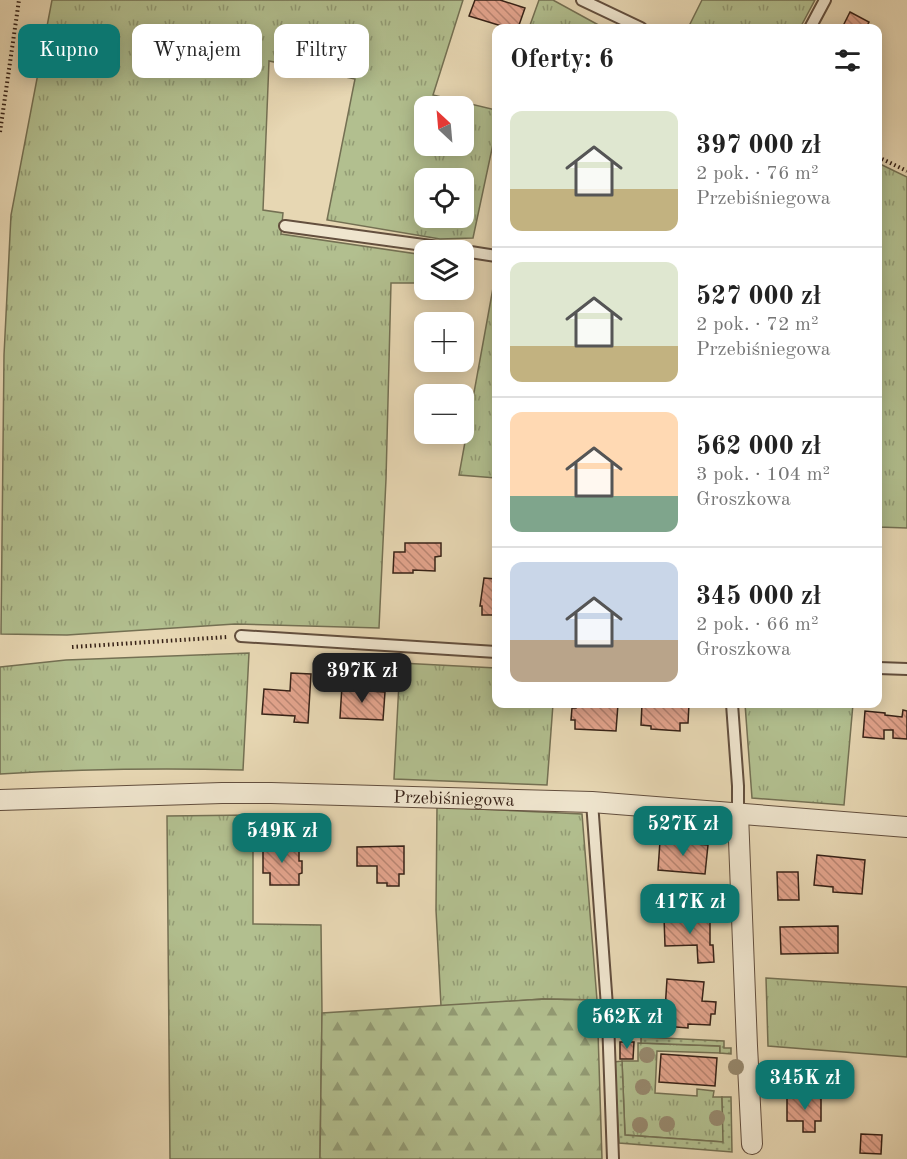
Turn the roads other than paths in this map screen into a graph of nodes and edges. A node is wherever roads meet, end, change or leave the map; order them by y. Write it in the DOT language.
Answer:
graph roads {
  1 [pos="582,0"];
  2 [pos="825,0"];
  3 [pos="633,24"];
  4 [pos="812,24"];
  5 [pos="285,226"];
  6 [pos="414,244"];
  7 [pos="474,253"];
  8 [pos="492,255"];
  9 [pos="241,636"];
  10 [pos="492,652"];
  11 [pos="882,668"];
  12 [pos="907,669"];
  13 [pos="732,708"];
  14 [pos="0,800"];
  15 [pos="592,802"];
  16 [pos="738,814"];
  17 [pos="907,827"];
  18 [pos="752,1144"];
  19 [pos="613,1159"];
  1 -- 3 [label="lane"];
  2 -- 4 [label="lane"];
  5 -- 6 [label="lane"];
  7 -- 8 [label="lane"];
  9 -- 10 [label="lane"];
  11 -- 12 [label="lane"];
  13 -- 16 [label="lane"];
  14 -- 15 [label="street, Przebiśniegowa"];
  15 -- 16 [label="street, Przebiśniegowa"];
  15 -- 19 [label="lane"];
  16 -- 17 [label="street, Przebiśniegowa"];
  16 -- 18 [label="street"];
}
